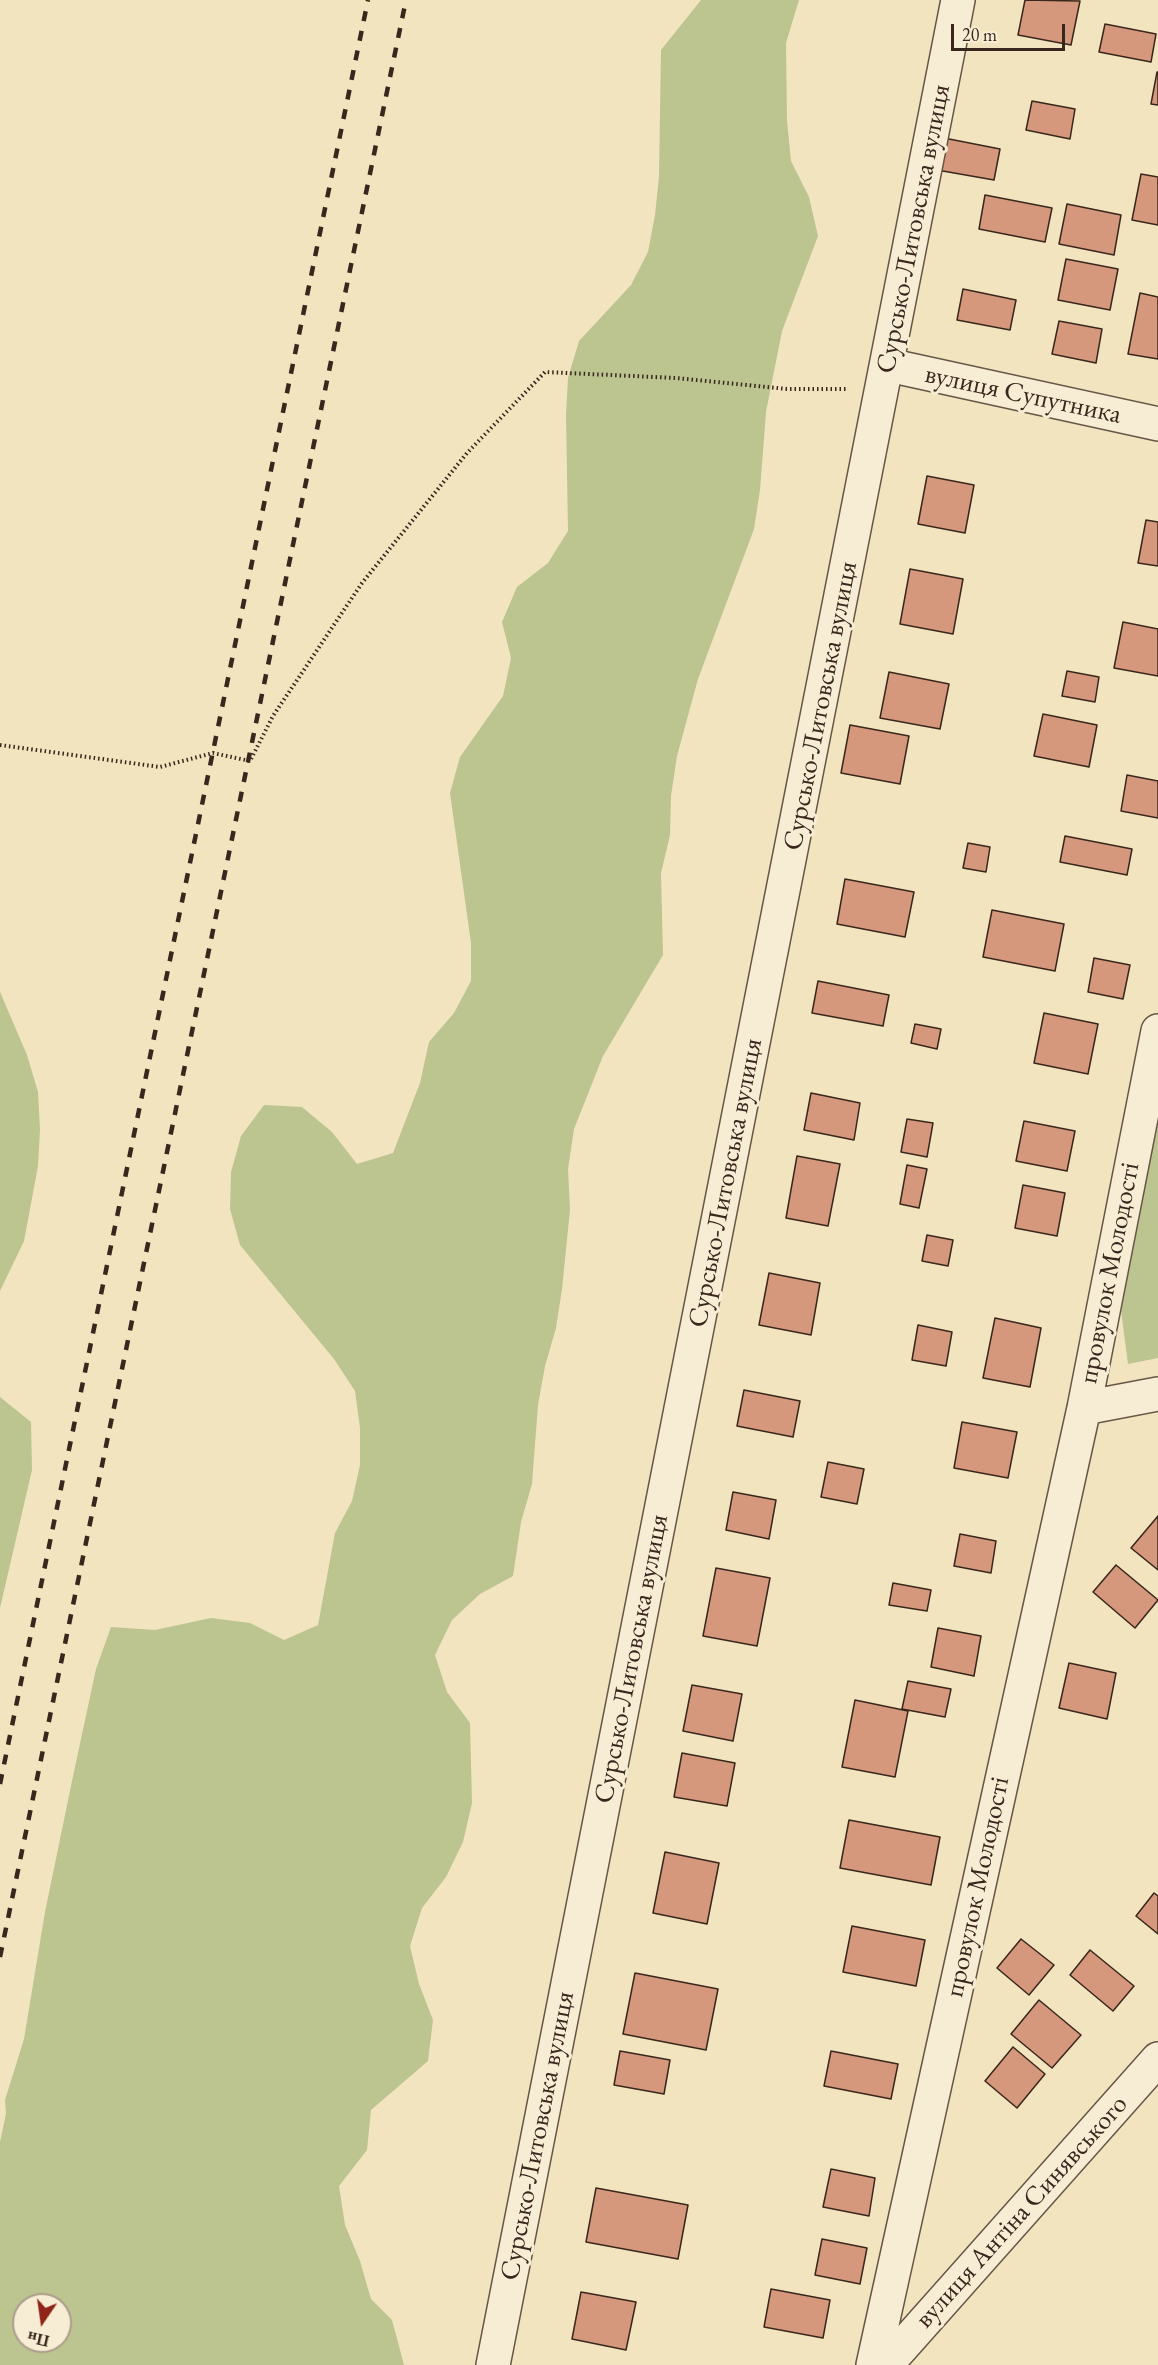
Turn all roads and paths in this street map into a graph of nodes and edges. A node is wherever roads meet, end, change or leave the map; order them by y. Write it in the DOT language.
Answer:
graph roads {
  1 [pos="958,0"];
  2 [pos="885,378"];
  3 [pos="1158,424"];
  4 [pos="0,745"];
  5 [pos="1158,1031"];
  6 [pos="1158,1394"];
  7 [pos="1084,1408"];
  8 [pos="1158,2059"];
  9 [pos="493,2365"];
  10 [pos="873,2365"];
  11 [pos="886,2365"];
  1 -- 2 [label="street, Сурсько-Литовська вулиця"];
  2 -- 3 [label="street, вулиця Супутника"];
  2 -- 4 [label="path"];
  2 -- 9 [label="street, Сурсько-Литовська вулиця"];
  5 -- 7 [label="street, провулок Молодості"];
  6 -- 7 [label="street, провулок Молодості"];
  7 -- 10 [label="street, провулок Молодості"];
  8 -- 11 [label="street, вулиця Антіна Синявського"];
}
